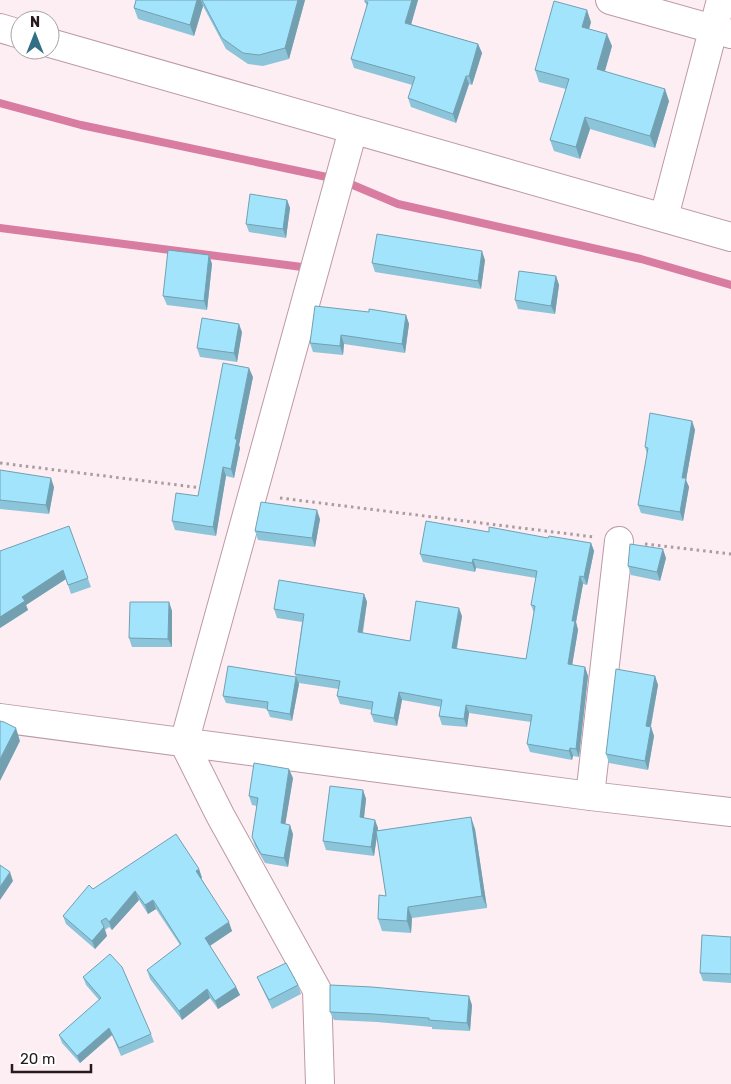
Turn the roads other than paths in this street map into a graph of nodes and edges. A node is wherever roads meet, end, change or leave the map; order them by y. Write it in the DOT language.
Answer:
graph roads {
  1 [pos="610,0"];
  2 [pos="721,0"];
  3 [pos="723,32"];
  4 [pos="60,46"];
  5 [pos="353,130"];
  6 [pos="664,217"];
  7 [pos="731,237"];
  8 [pos="618,541"];
  9 [pos="0,718"];
  10 [pos="184,743"];
  11 [pos="590,796"];
  12 [pos="731,812"];
  13 [pos="320,1084"];
  1 -- 3 [label="street"];
  2 -- 3 [label="street"];
  3 -- 6 [label="street"];
  4 -- 5 [label="street"];
  5 -- 6 [label="street"];
  5 -- 10 [label="street"];
  6 -- 7 [label="street"];
  8 -- 11 [label="street"];
  9 -- 10 [label="street"];
  10 -- 11 [label="street"];
  10 -- 13 [label="street"];
  11 -- 12 [label="street"];
}
